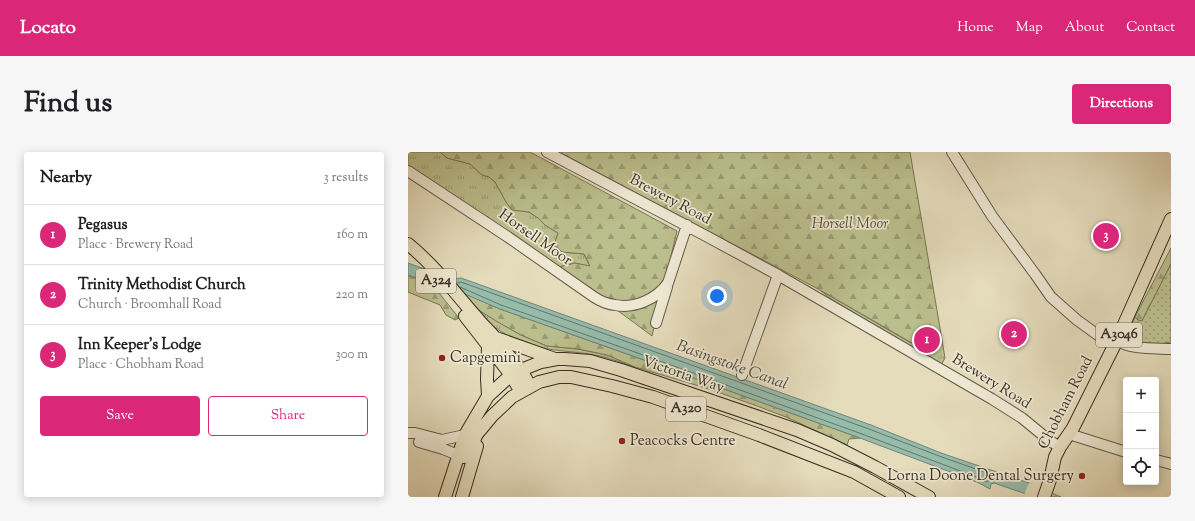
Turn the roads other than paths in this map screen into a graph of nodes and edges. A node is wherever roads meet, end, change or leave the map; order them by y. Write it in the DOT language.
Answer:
graph roads {
  1 [pos="547,152"];
  2 [pos="952,152"];
  3 [pos="408,171"];
  4 [pos="1171,219"];
  5 [pos="687,226"];
  6 [pos="408,244"];
  7 [pos="414,254"];
  8 [pos="778,275"];
  9 [pos="668,283"];
  10 [pos="656,324"];
  11 [pos="492,342"];
  12 [pos="1115,343"];
  13 [pos="1171,349"];
  14 [pos="557,359"];
  15 [pos="516,372"];
  16 [pos="742,375"];
  17 [pos="526,389"];
  18 [pos="488,396"];
  19 [pos="485,425"];
  20 [pos="408,433"];
  21 [pos="1069,434"];
  22 [pos="465,435"];
  23 [pos="408,439"];
  24 [pos="1060,447"];
  25 [pos="1123,451"];
  26 [pos="458,456"];
  27 [pos="1159,461"];
  28 [pos="1171,464"];
  29 [pos="1043,492"];
  30 [pos="445,497"];
  31 [pos="462,497"];
  32 [pos="899,497"];
  33 [pos="928,497"];
  1 -- 5 [label="street, Brewery Road"];
  2 -- 12 [label="street"];
  3 -- 9 [label="street, Horsell Moor"];
  4 -- 12 [label="main road, Chobham Road / A3046"];
  5 -- 8 [label="street, Brewery Road"];
  5 -- 9 [label="street, Horsell Moor"];
  6 -- 7 [label="main road, A324"];
  7 -- 11 [label="main road, A324"];
  8 -- 16 [label="street"];
  8 -- 24 [label="street, Brewery Road"];
  9 -- 10 [label="street, Horsell Moor"];
  11 -- 14 [label="main road"];
  11 -- 15 [label="main road, A324"];
  11 -- 18 [label="main road"];
  12 -- 13 [label="street"];
  12 -- 21 [label="main road, Chobham Road / A3046"];
  14 -- 15 [label="main road, Victoria Way / A320"];
  14 -- 33 [label="main road, Victoria Way / A320"];
  15 -- 17 [label="main road, A324"];
  15 -- 18 [label="main road, Victoria Way / A320"];
  17 -- 19 [label="main road, Victoria Way / A320"];
  17 -- 32 [label="main road, Victoria Way / A320"];
  18 -- 22 [label="main road, Victoria Way / A320"];
  19 -- 26 [label="main road, Victoria Way"];
  19 -- 31 [label="main road, Victoria Way / A320"];
  20 -- 22 [label="street"];
  21 -- 24 [label="main road, Chobham Road / A3046"];
  21 -- 25 [label="street"];
  22 -- 26 [label="main road, Victoria Way / A320"];
  23 -- 26 [label="street"];
  24 -- 29 [label="main road, Chobham Road / A3046"];
  26 -- 30 [label="main road, Victoria Way / A320"];
  27 -- 28 [label="street"];
}
